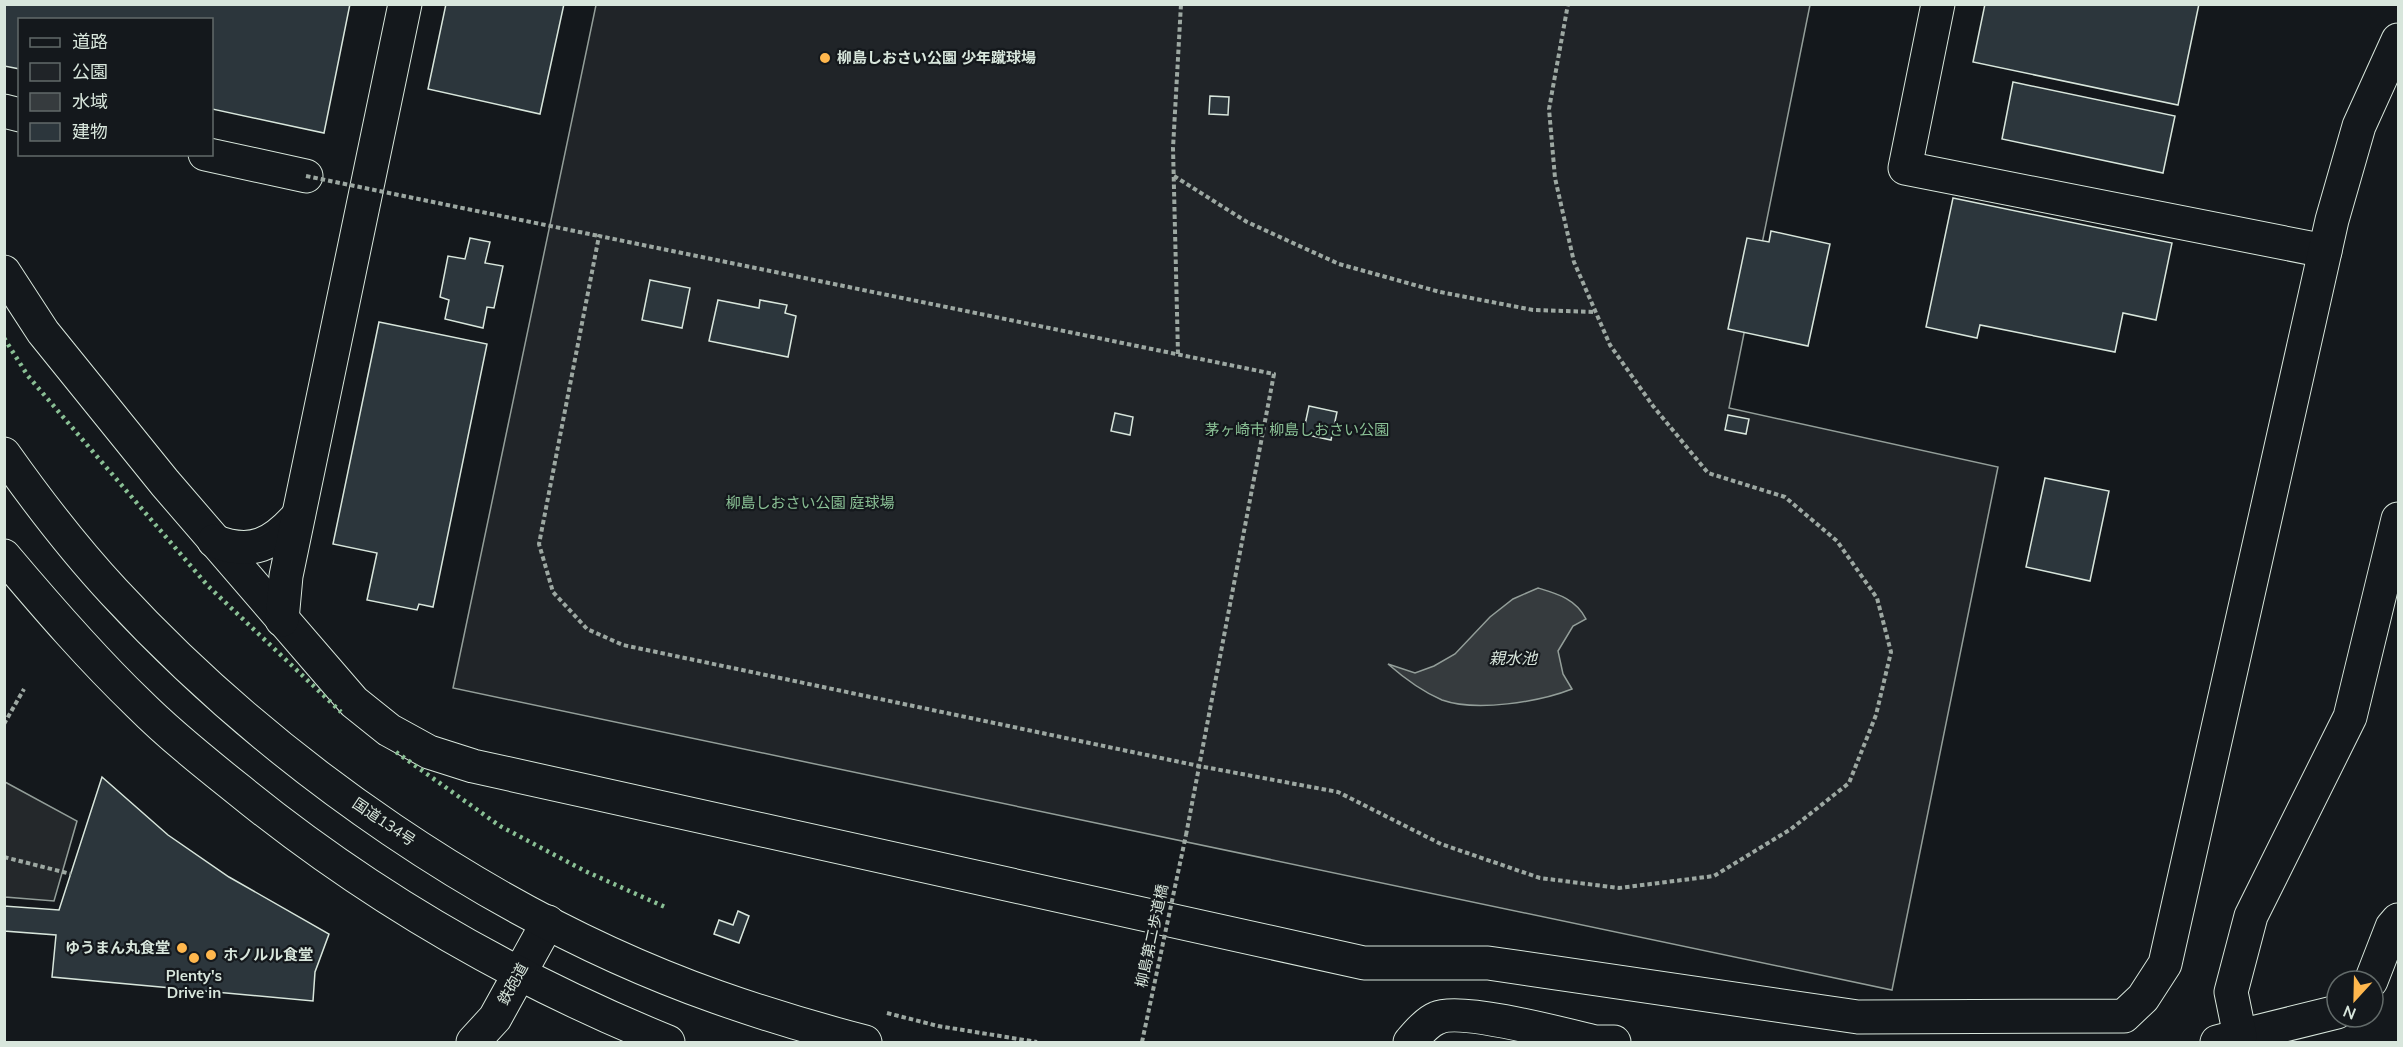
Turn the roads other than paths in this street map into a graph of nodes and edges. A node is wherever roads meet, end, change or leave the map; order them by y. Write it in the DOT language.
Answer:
graph roads {
  1 [pos="405,4"];
  2 [pos="1938,4"];
  3 [pos="2398,40"];
  4 [pos="213,156"];
  5 [pos="306,176"];
  6 [pos="2325,252"];
  7 [pos="4,272"];
  8 [pos="4,454"];
  9 [pos="298,516"];
  10 [pos="2398,519"];
  11 [pos="214,541"];
  12 [pos="4,556"];
  13 [pos="282,620"];
  14 [pos="2398,920"];
  15 [pos="548,922"];
  16 [pos="2376,969"];
  17 [pos="519,974"];
  18 [pos="2325,1015"];
  19 [pos="2228,1039"];
  20 [pos="473,1042"];
  21 [pos="668,1042"];
  22 [pos="865,1042"];
  23 [pos="1410,1042"];
  24 [pos="1614,1042"];
  1 -- 9 [label="main road"];
  2 -- 6 [label="main road"];
  3 -- 6 [label="main road"];
  4 -- 5 [label="main road"];
  6 -- 13 [label="main road"];
  7 -- 11 [label="main road"];
  8 -- 15 [label="main road, 国道134号"];
  9 -- 11 [label="main road"];
  9 -- 13 [label="main road"];
  10 -- 19 [label="main road"];
  11 -- 13 [label="main road"];
  12 -- 17 [label="main road"];
  14 -- 16 [label="main road"];
  15 -- 17 [label="main road, 鉄砲道"];
  15 -- 22 [label="main road, 国道134号"];
  17 -- 20 [label="main road, 鉄砲道"];
  17 -- 21 [label="main road"];
  18 -- 19 [label="main road"];
  23 -- 24 [label="main road"];
}
